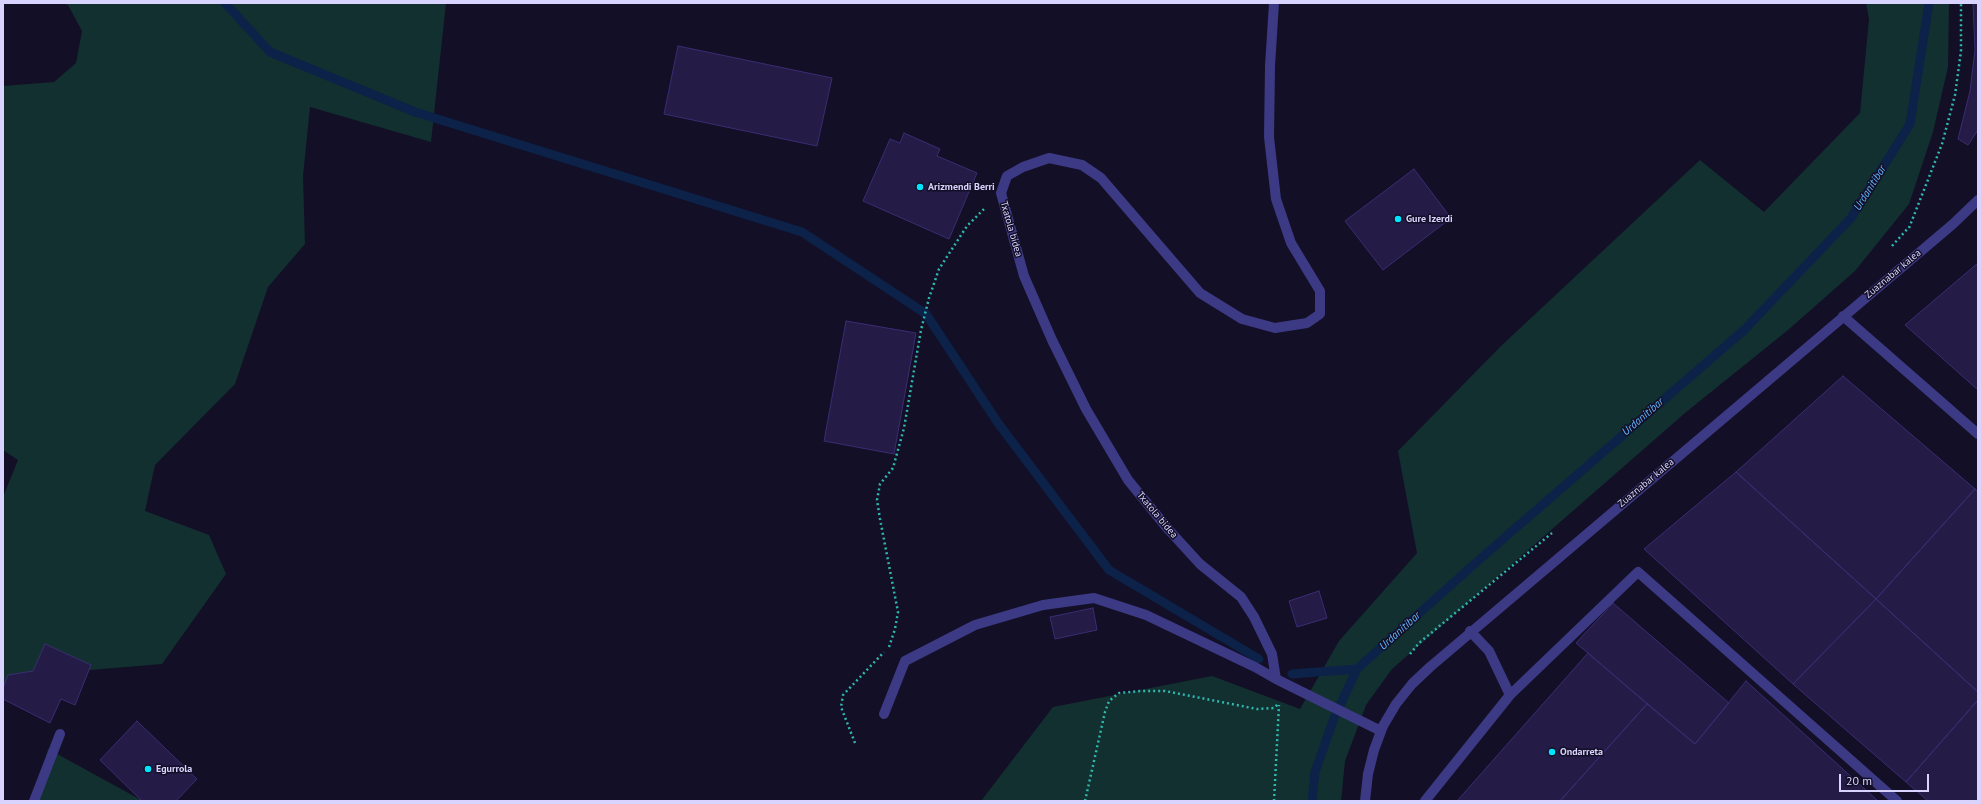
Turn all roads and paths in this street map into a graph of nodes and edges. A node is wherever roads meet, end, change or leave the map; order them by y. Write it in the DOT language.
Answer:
graph roads {
  1 [pos="1274,3"];
  2 [pos="1961,3"];
  3 [pos="1001,193"];
  4 [pos="1978,200"];
  5 [pos="1924,248"];
  6 [pos="1843,316"];
  7 [pos="1978,434"];
  8 [pos="1470,631"];
  9 [pos="1276,679"];
  10 [pos="1510,695"];
  11 [pos="1280,702"];
  12 [pos="884,714"];
  13 [pos="1381,731"];
  14 [pos="60,734"];
  15 [pos="855,743"];
  16 [pos="34,801"];
  17 [pos="1085,801"];
  18 [pos="1274,801"];
  19 [pos="1365,801"];
  20 [pos="1425,801"];
  21 [pos="1897,801"];
  1 -- 3 [label="street, Txatola bidea"];
  2 -- 5 [label="path"];
  3 -- 9 [label="street, Txatola bidea"];
  3 -- 15 [label="path"];
  4 -- 5 [label="street, Zuaznabar kalea"];
  5 -- 6 [label="street, Zuaznabar kalea"];
  6 -- 7 [label="street"];
  6 -- 8 [label="street, Zuaznabar kalea"];
  8 -- 10 [label="street"];
  8 -- 13 [label="street, Zuaznabar kalea"];
  9 -- 11 [label="path"];
  9 -- 12 [label="street"];
  9 -- 13 [label="street"];
  10 -- 20 [label="street"];
  10 -- 21 [label="street"];
  11 -- 17 [label="path"];
  11 -- 18 [label="path"];
  13 -- 19 [label="street, Zuaznabar kalea"];
  14 -- 16 [label="street"];
}
